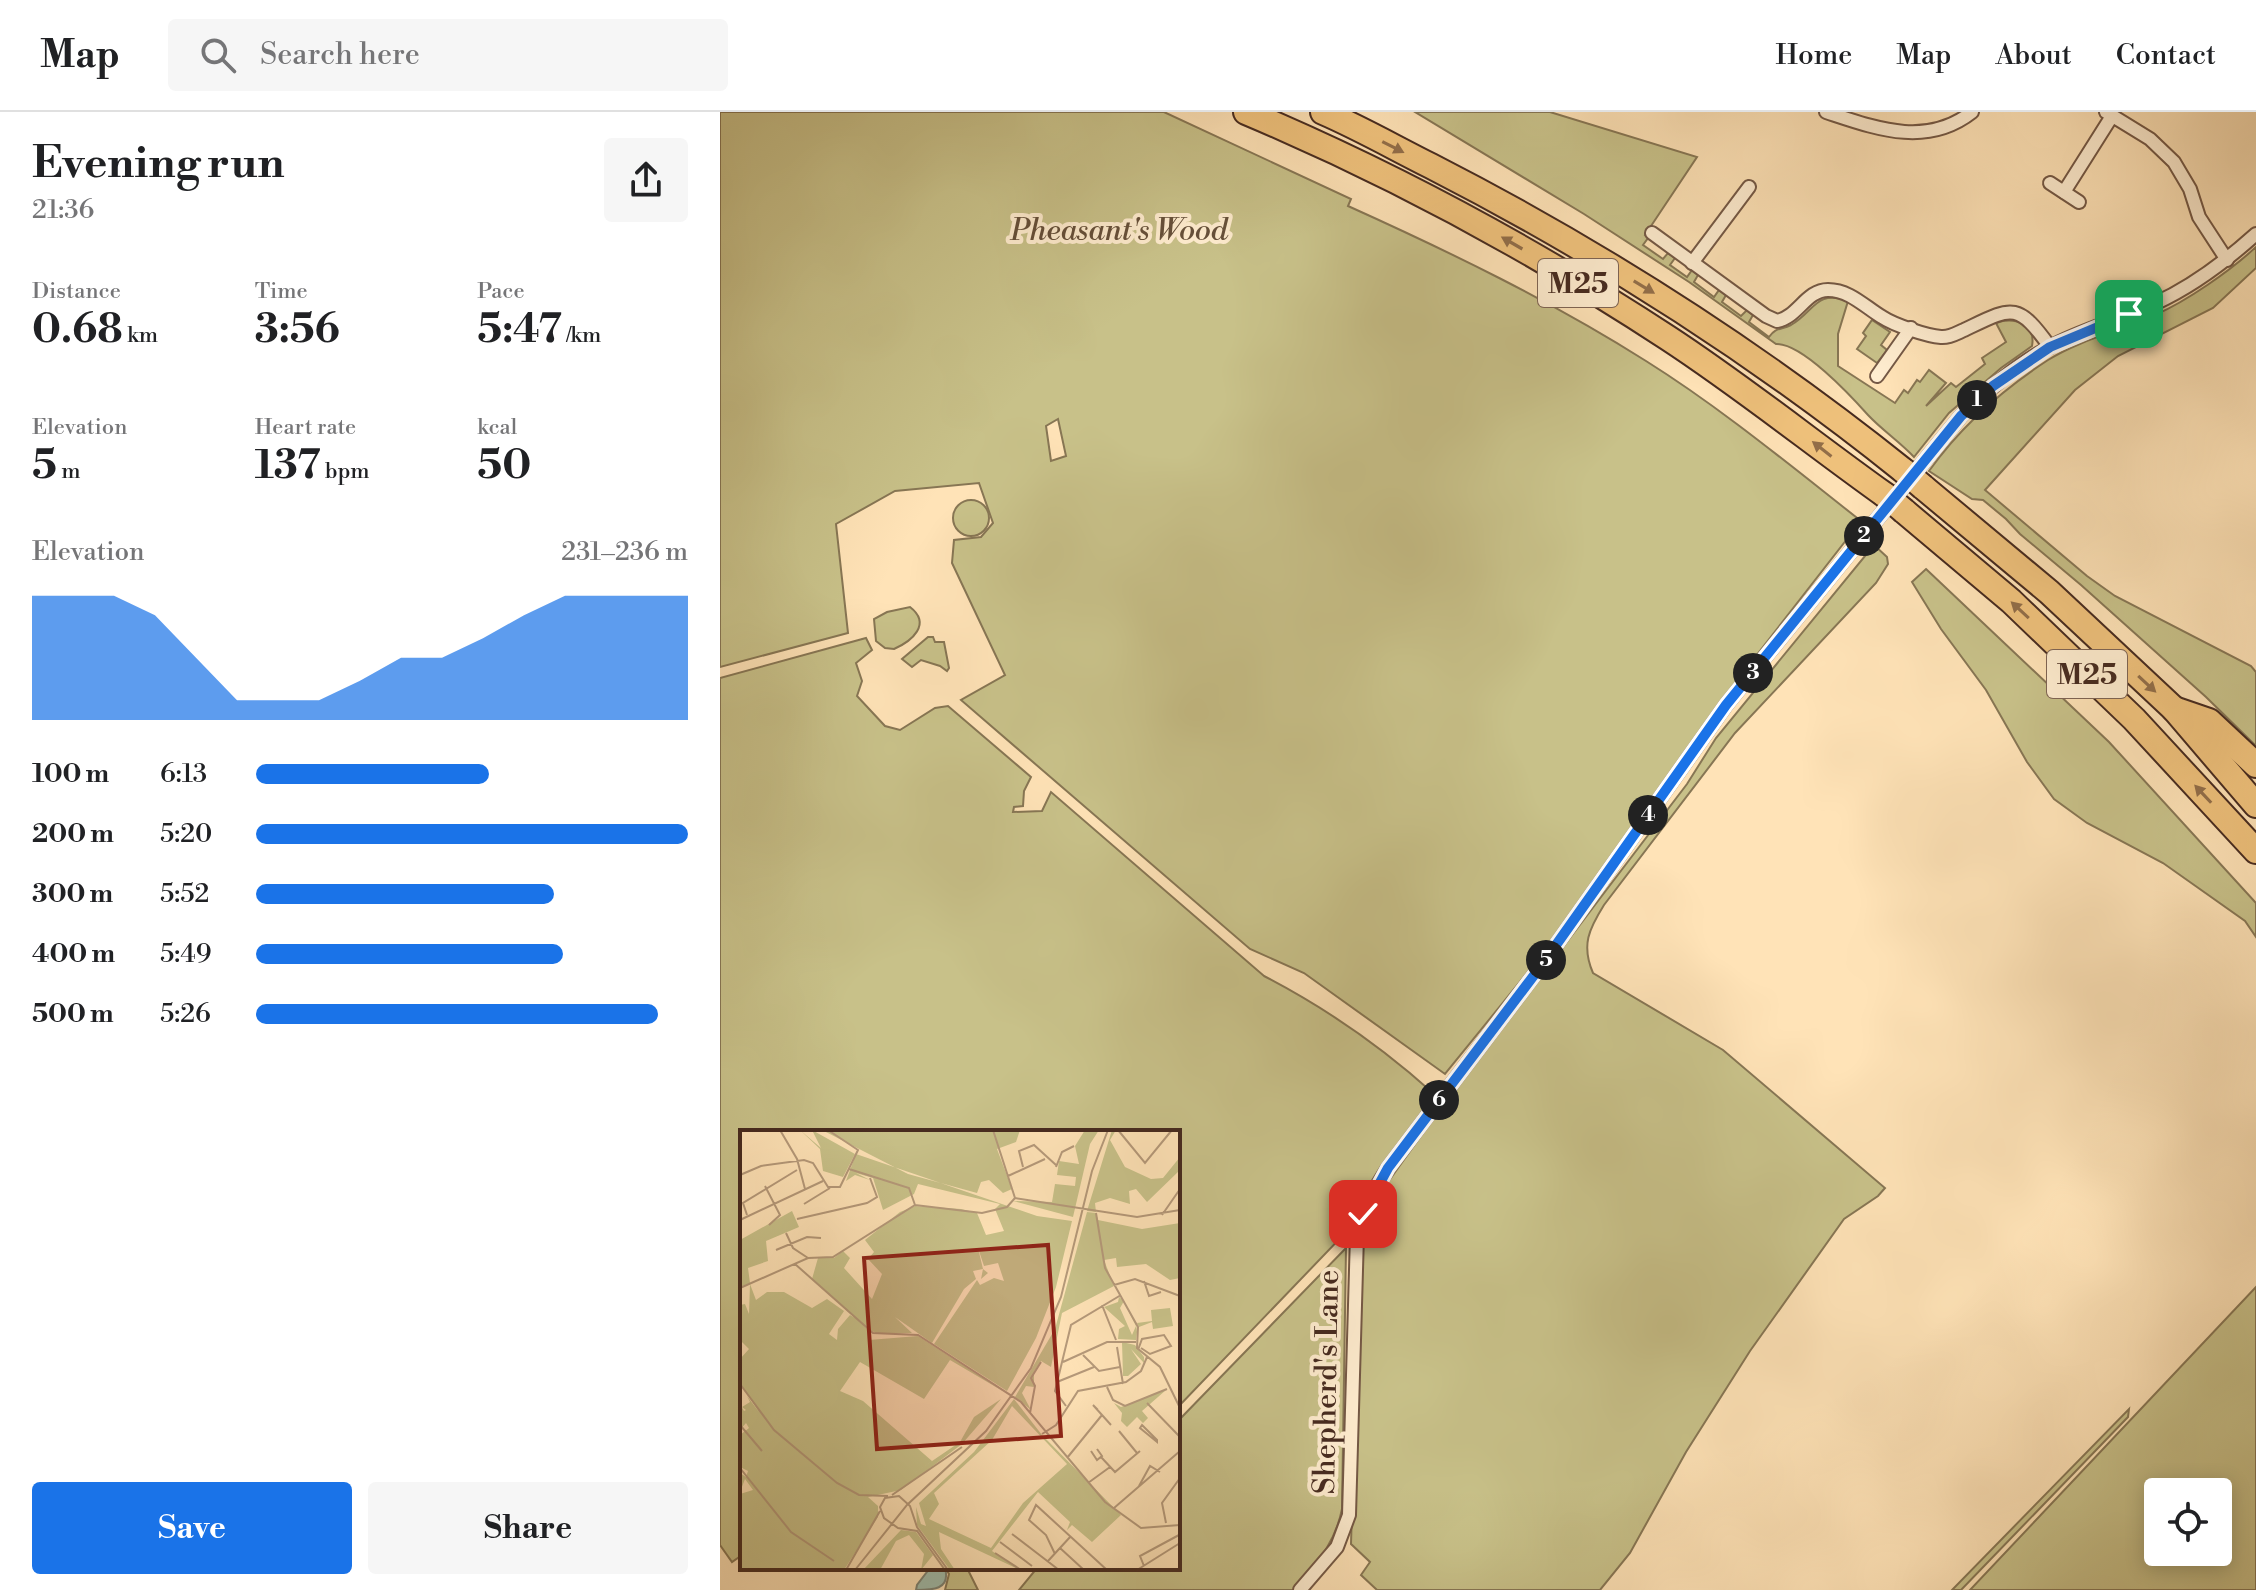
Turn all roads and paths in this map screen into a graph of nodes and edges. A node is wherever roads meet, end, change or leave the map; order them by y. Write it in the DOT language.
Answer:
graph roads {
  1 [pos="1246,112"];
  2 [pos="1323,112"];
  3 [pos="1826,112"];
  4 [pos="1972,112"];
  5 [pos="2109,114"];
  6 [pos="2050,183"];
  7 [pos="1749,187"];
  8 [pos="2064,192"];
  9 [pos="2079,202"];
  10 [pos="1652,233"];
  11 [pos="2256,234"];
  12 [pos="2227,260"];
  13 [pos="1692,263"];
  14 [pos="1911,328"];
  15 [pos="2050,347"];
  16 [pos="1877,376"];
  17 [pos="2174,709"];
  18 [pos="2256,765"];
  19 [pos="2256,805"];
  20 [pos="2256,851"];
  21 [pos="1300,1590"];
  20 -- 1 [label="highway, M25, one-way, bridge"];
  2 -- 17 [label="highway, M25, one-way, bridge"];
  3 -- 4 [label="street"];
  5 -- 8 [label="street"];
  5 -- 12 [label="street"];
  6 -- 8 [label="street"];
  7 -- 13 [label="street"];
  8 -- 9 [label="street"];
  10 -- 13 [label="street"];
  11 -- 12 [label="street, Shepherd's Lane"];
  12 -- 15 [label="street, Shepherd's Lane"];
  13 -- 14 [label="street"];
  14 -- 15 [label="street"];
  14 -- 16 [label="street"];
  15 -- 21 [label="street, Shepherd's Lane"];
  17 -- 18 [label="highway, M25"];
  17 -- 19 [label="highway, M25"];
}
